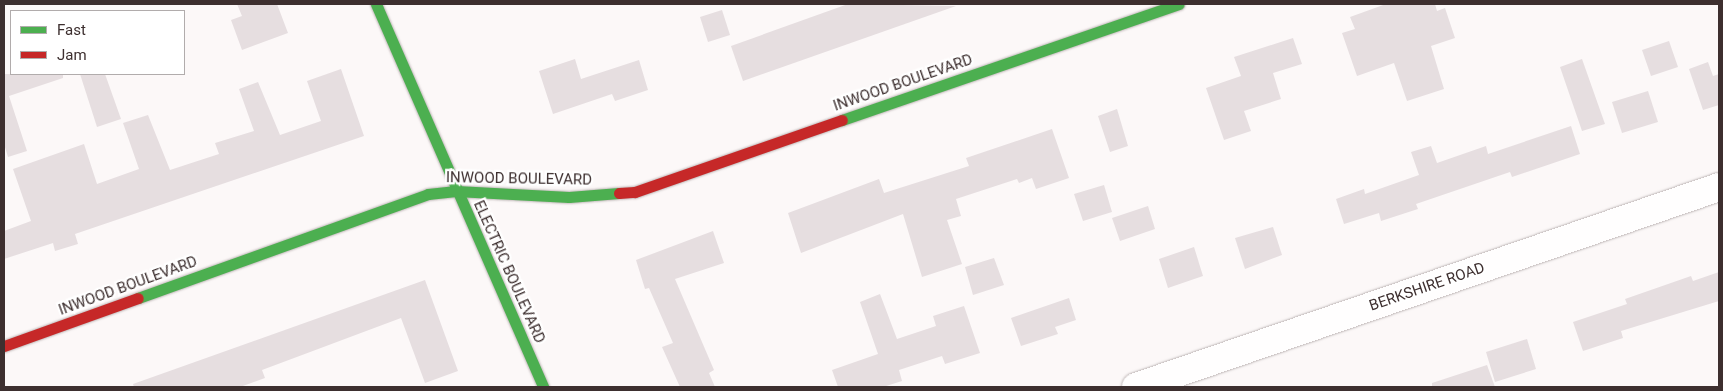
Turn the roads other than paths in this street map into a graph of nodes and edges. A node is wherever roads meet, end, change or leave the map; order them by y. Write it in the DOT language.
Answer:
graph roads {
  1 [pos="376,4"];
  2 [pos="1179,4"];
  3 [pos="1719,187"];
  4 [pos="456,191"];
  5 [pos="4,346"];
  6 [pos="543,387"];
  7 [pos="1136,387"];
  1 -- 4 [label="street, ELECTRIC BOULEVARD"];
  2 -- 4 [label="street, INWOOD BOULEVARD"];
  3 -- 7 [label="street, BERKSHIRE ROAD"];
  4 -- 5 [label="street, INWOOD BOULEVARD"];
  4 -- 6 [label="street, ELECTRIC BOULEVARD"];
}
